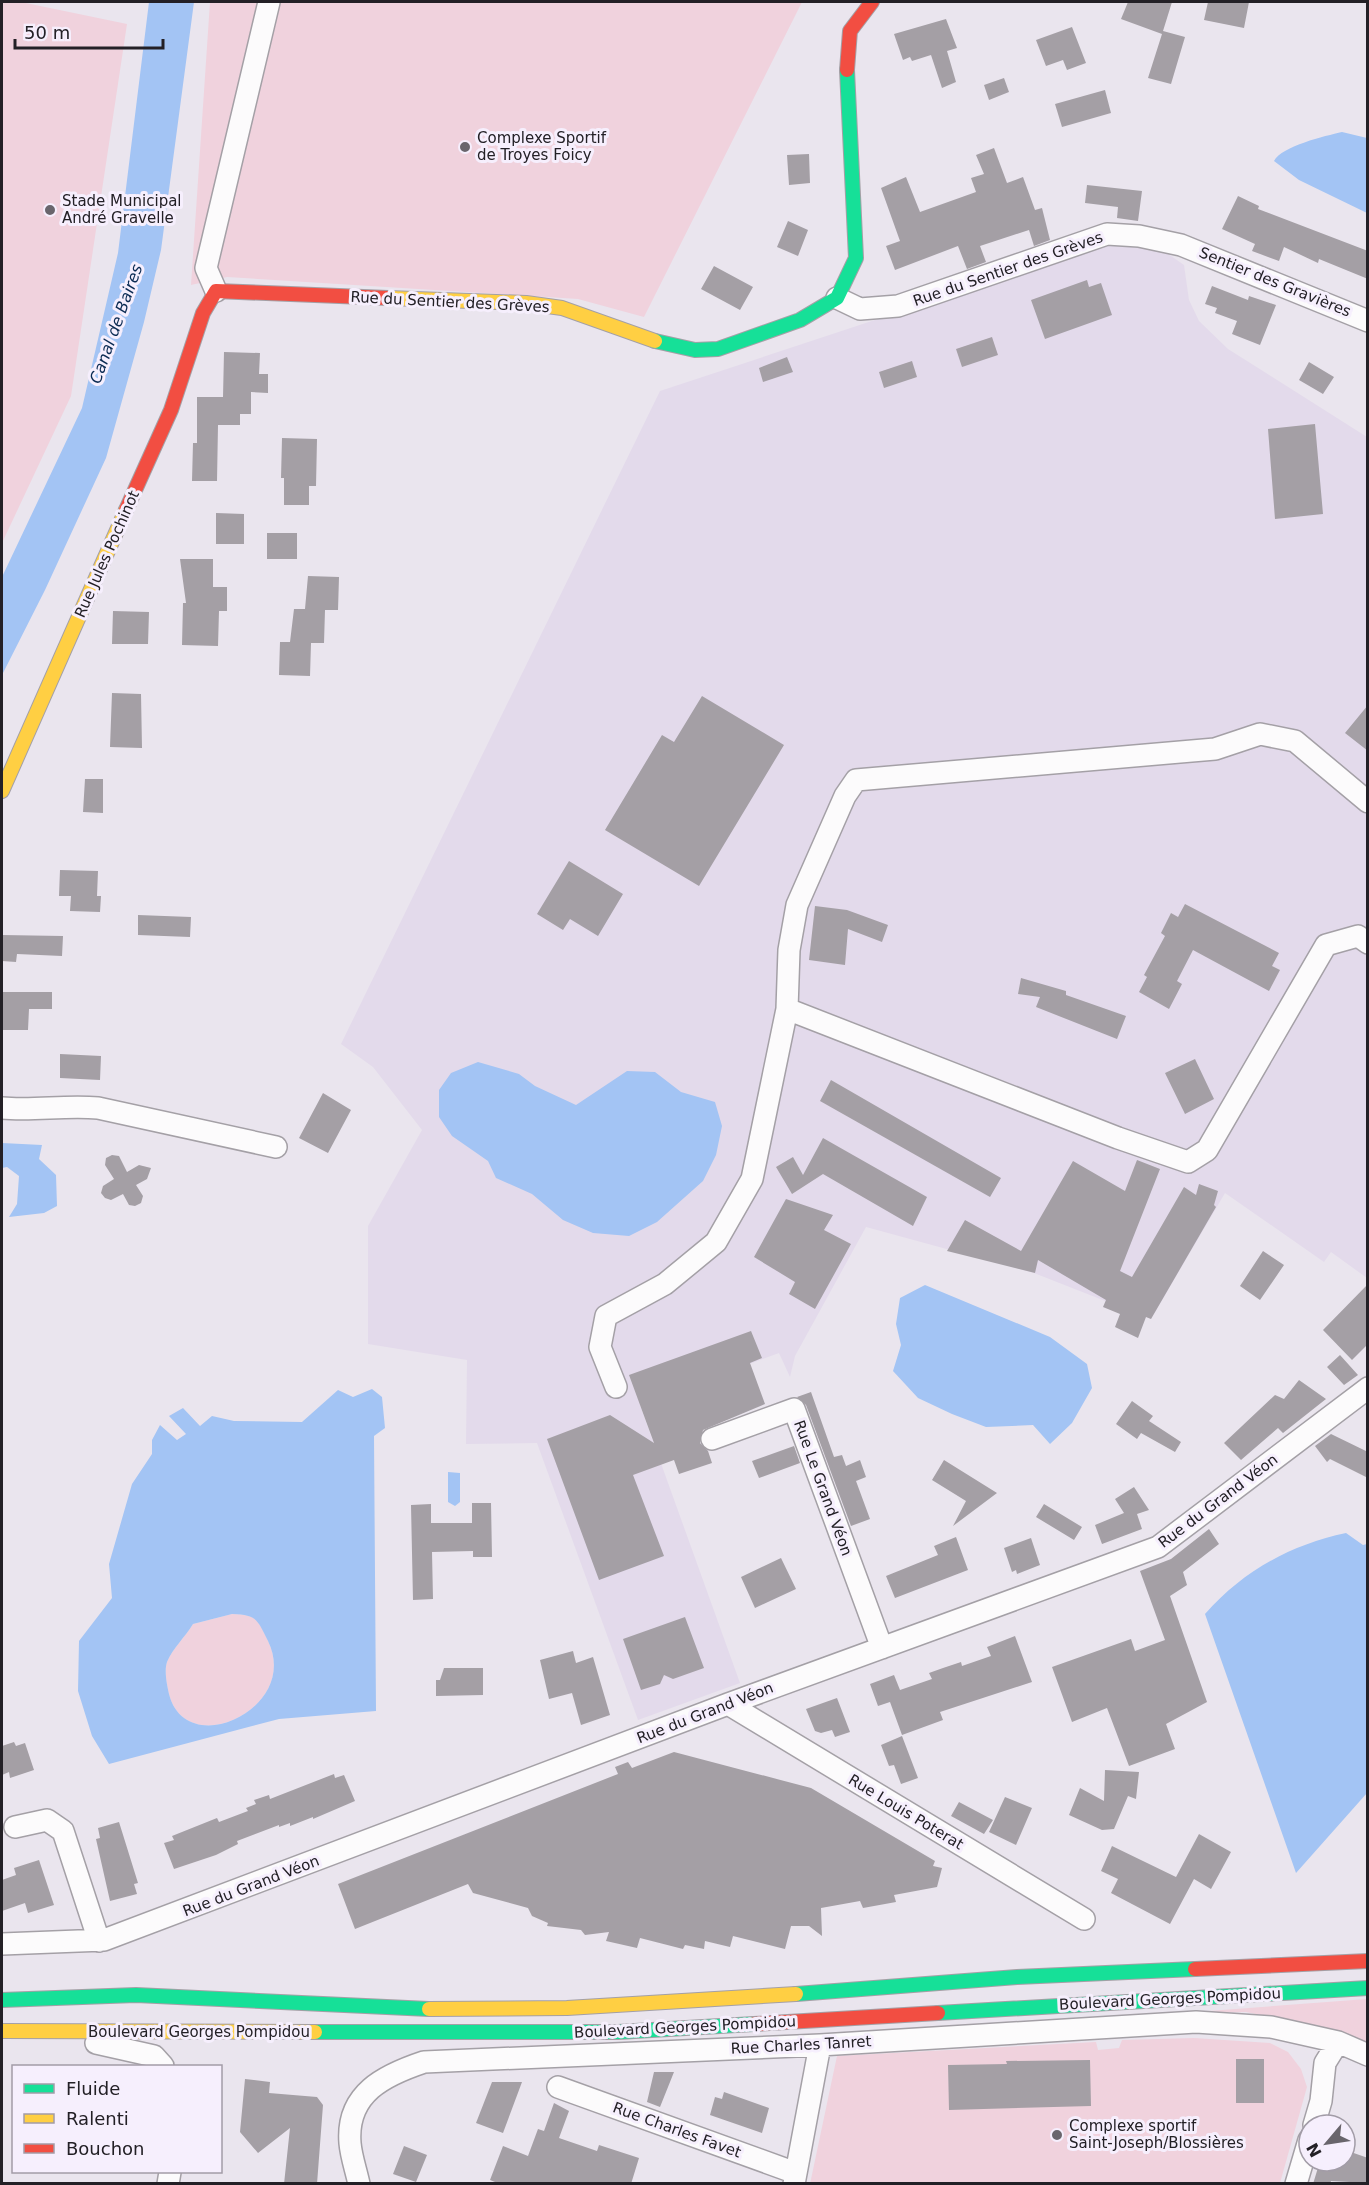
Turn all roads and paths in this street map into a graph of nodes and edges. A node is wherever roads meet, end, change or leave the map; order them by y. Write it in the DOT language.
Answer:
graph roads {
  1 [pos="269,2"];
  2 [pos="873,2"];
  3 [pos="1181,245"];
  4 [pos="216,291"];
  5 [pos="837,298"];
  6 [pos="1368,321"];
  7 [pos="2,791"];
  8 [pos="1368,802"];
  9 [pos="1368,943"];
  10 [pos="787,1009"];
  11 [pos="2,1108"];
  12 [pos="276,1148"];
  13 [pos="616,1386"];
  14 [pos="1368,1388"];
  15 [pos="712,1439"];
  16 [pos="882,1648"];
  17 [pos="728,1704"];
  18 [pos="15,1827"];
  19 [pos="1084,1919"];
  20 [pos="99,1941"];
  21 [pos="2,1944"];
  22 [pos="1368,1961"];
  23 [pos="1368,1988"];
  24 [pos="2,1989"];
  25 [pos="84,1995"];
  26 [pos="2,2000"];
  27 [pos="10,2031"];
  28 [pos="1338,2042"];
  29 [pos="820,2045"];
  30 [pos="1368,2055"];
  31 [pos="161,2065"];
  32 [pos="558,2087"];
  33 [pos="1318,2113"];
  34 [pos="795,2178"];
  35 [pos="359,2184"];
  1 -- 4 [label="street"];
  2 -- 5 [label="main road"];
  3 -- 5 [label="street, Rue du Sentier des Grèves"];
  3 -- 6 [label="street, Sentier des Gravières"];
  4 -- 5 [label="main road, Rue du Sentier des Grèves"];
  4 -- 7 [label="main road, Rue Jules Pochinot"];
  8 -- 10 [label="street"];
  9 -- 10 [label="street"];
  10 -- 13 [label="street"];
  11 -- 12 [label="street"];
  14 -- 16 [label="street, Rue du Grand Véon"];
  15 -- 16 [label="street, Rue Le Grand Véon"];
  16 -- 17 [label="street, Rue du Grand Véon"];
  17 -- 19 [label="street, Rue Louis Poterat"];
  17 -- 20 [label="street, Rue du Grand Véon"];
  18 -- 20 [label="street"];
  20 -- 21 [label="street, Rue du Grand Véon"];
  22 -- 25 [label="main road, Boulevard Georges Pompidou"];
  23 -- 27 [label="main road, Boulevard Georges Pompidou"];
  24 -- 25 [label="main road, Boulevard Georges Pompidou"];
  25 -- 26 [label="main road, Boulevard Georges Pompidou"];
  27 -- 31 [label="street"];
  28 -- 29 [label="street, Rue Charles Tanret"];
  28 -- 30 [label="street, Rue Charles Tanret"];
  28 -- 33 [label="street"];
  29 -- 34 [label="street"];
  29 -- 35 [label="street, Rue Charles Tanret"];
  32 -- 34 [label="street, Rue Charles Favet"];
}
